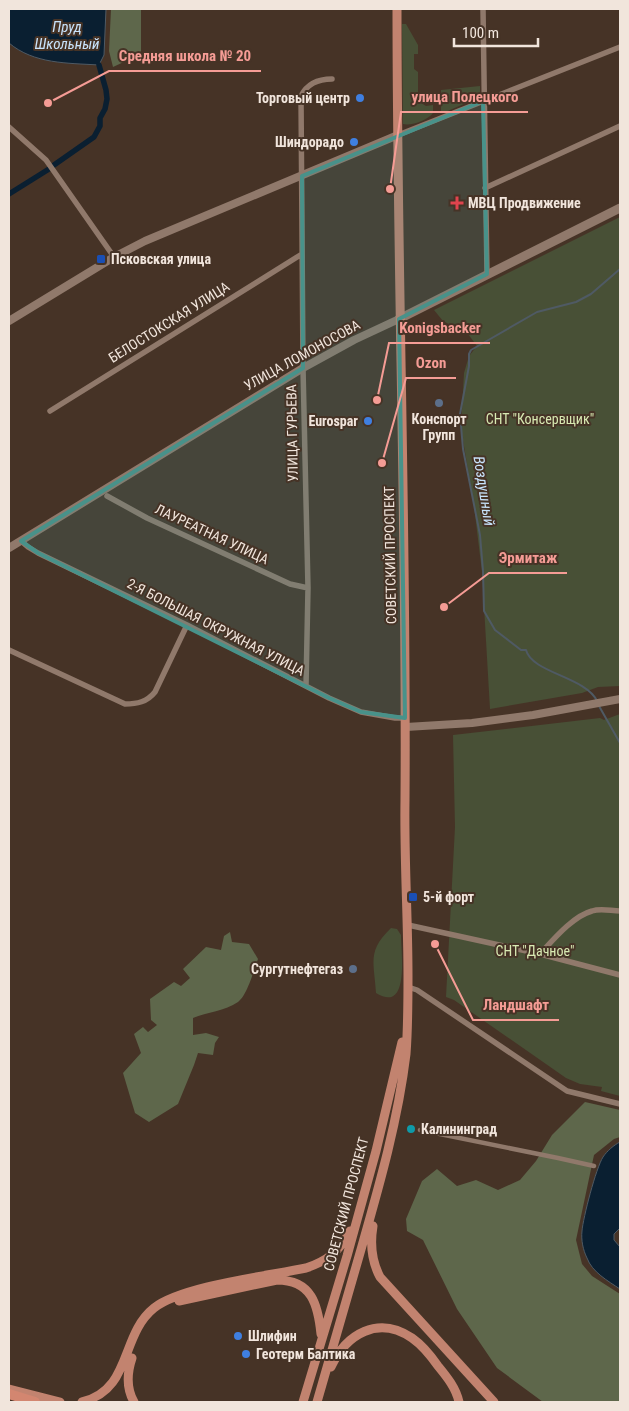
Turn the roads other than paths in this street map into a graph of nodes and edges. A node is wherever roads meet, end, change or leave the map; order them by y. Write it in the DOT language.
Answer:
graph roads {
  1 [pos="397,9"];
  2 [pos="483,9"];
  3 [pos="620,46"];
  4 [pos="332,79"];
  5 [pos="483,102"];
  6 [pos="9,126"];
  7 [pos="620,126"];
  8 [pos="398,136"];
  9 [pos="302,176"];
  10 [pos="484,188"];
  11 [pos="620,208"];
  12 [pos="302,254"];
  13 [pos="114,257"];
  14 [pos="487,274"];
  15 [pos="399,319"];
  16 [pos="9,321"];
  17 [pos="303,368"];
  18 [pos="50,410"];
  19 [pos="107,496"];
  20 [pos="21,540"];
  21 [pos="9,548"];
  22 [pos="308,588"];
  23 [pos="187,624"];
  24 [pos="9,650"];
  25 [pos="306,686"];
  26 [pos="620,699"];
  27 [pos="406,723"];
  28 [pos="620,911"];
  29 [pos="408,925"];
  30 [pos="540,954"];
  31 [pos="620,975"];
  32 [pos="408,987"];
  33 [pos="407,1010"];
  34 [pos="620,1104"];
  35 [pos="420,1130"];
  36 [pos="594,1166"];
  37 [pos="380,1183"];
  38 [pos="359,1213"];
  39 [pos="321,1339"];
  40 [pos="9,1389"];
  41 [pos="9,1394"];
  42 [pos="35,1402"];
  43 [pos="60,1402"];
  44 [pos="82,1402"];
  45 [pos="134,1402"];
  46 [pos="304,1402"];
  47 [pos="317,1402"];
  48 [pos="459,1402"];
  49 [pos="494,1402"];
  1 -- 8 [label="main road, СОВЕТСКИЙ ПРОСПЕКТ"];
  2 -- 5 [label="street"];
  3 -- 5 [label="street"];
  4 -- 9 [label="street, УЛИЦА ГУРЬЕВА"];
  5 -- 8 [label="street"];
  5 -- 10 [label="street"];
  6 -- 13 [label="street"];
  7 -- 10 [label="street"];
  8 -- 9 [label="street"];
  8 -- 15 [label="main road, СОВЕТСКИЙ ПРОСПЕКТ"];
  9 -- 12 [label="street, УЛИЦА ГУРЬЕВА"];
  9 -- 13 [label="street"];
  10 -- 14 [label="street"];
  11 -- 14 [label="main road, УЛИЦА ЛОМОНОСОВА"];
  12 -- 17 [label="street, УЛИЦА ГУРЬЕВА"];
  12 -- 18 [label="street, БЕЛОСТОКСКАЯ УЛИЦА"];
  13 -- 16 [label="street"];
  14 -- 15 [label="main road, УЛИЦА ЛОМОНОСОВА"];
  15 -- 17 [label="street, УЛИЦА ЛОМОНОСОВА"];
  15 -- 27 [label="main road, СОВЕТСКИЙ ПРОСПЕКТ"];
  17 -- 20 [label="street, УЛИЦА ЛОМОНОСОВА"];
  17 -- 22 [label="street, УЛИЦА ГУРЬЕВА"];
  19 -- 22 [label="street, ЛАУРЕАТНАЯ УЛИЦА"];
  20 -- 21 [label="street, УЛИЦА ЛОМОНОСОВА"];
  20 -- 23 [label="street, 2-Я БОЛЬШАЯ ОКРУЖНАЯ УЛИЦА"];
  22 -- 25 [label="street, УЛИЦА ГУРЬЕВА"];
  23 -- 24 [label="street"];
  23 -- 25 [label="street, 2-Я БОЛЬШАЯ ОКРУЖНАЯ УЛИЦА"];
  25 -- 27 [label="street, 2-Я БОЛЬШАЯ ОКРУЖНАЯ УЛИЦА"];
  26 -- 27 [label="street"];
  27 -- 29 [label="main road, СОВЕТСКИЙ ПРОСПЕКТ"];
  28 -- 30 [label="street"];
  29 -- 30 [label="street"];
  29 -- 32 [label="main road, СОВЕТСКИЙ ПРОСПЕКТ"];
  30 -- 31 [label="street"];
  32 -- 33 [label="main road, СОВЕТСКИЙ ПРОСПЕКТ"];
  32 -- 34 [label="street"];
  33 -- 37 [label="main road, СОВЕТСКИЙ ПРОСПЕКТ"];
  33 -- 38 [label="main road, СОВЕТСКИЙ ПРОСПЕКТ"];
  35 -- 36 [label="street"];
  37 -- 47 [label="main road, СОВЕТСКИЙ ПРОСПЕКТ"];
  37 -- 49 [label="main road"];
  38 -- 39 [label="main road, СОВЕТСКИЙ ПРОСПЕКТ"];
  38 -- 44 [label="main road"];
  39 -- 45 [label="main road"];
  39 -- 46 [label="main road, СОВЕТСКИЙ ПРОСПЕКТ"];
  40 -- 43 [label="main road"];
  41 -- 42 [label="highway"];
  47 -- 48 [label="main road"];
}
